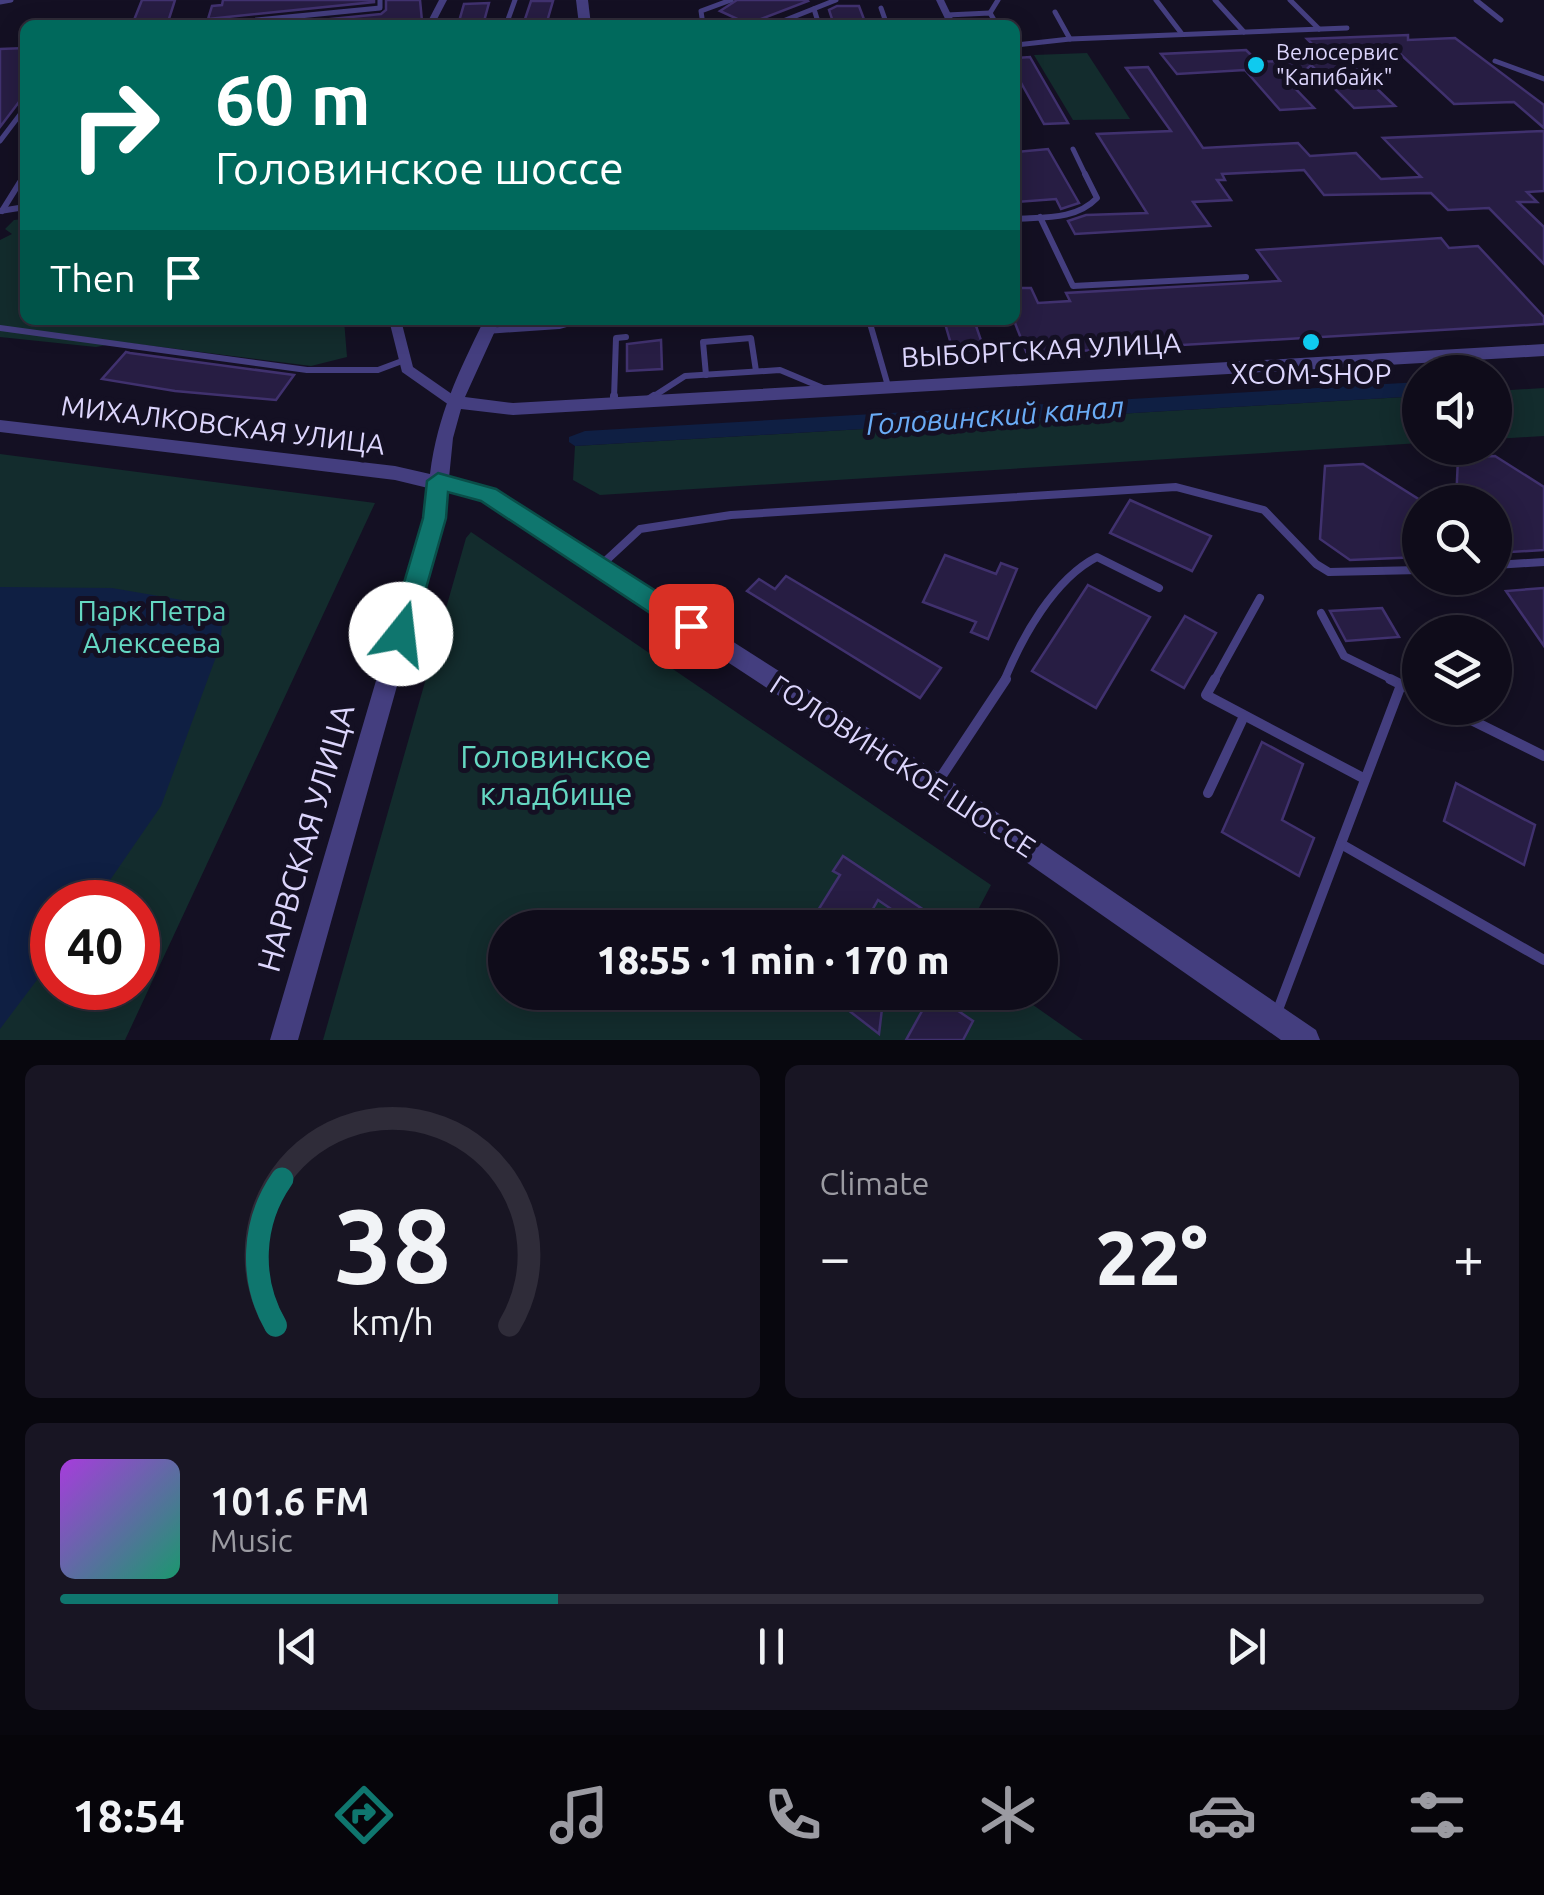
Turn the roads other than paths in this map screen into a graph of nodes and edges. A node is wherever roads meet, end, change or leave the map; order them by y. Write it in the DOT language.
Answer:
graph roads {
  1 [pos="11,0"];
  2 [pos="380,0"];
  3 [pos="731,0"];
  4 [pos="836,0"];
  5 [pos="940,0"];
  6 [pos="998,0"];
  7 [pos="1156,0"];
  8 [pos="1215,0"];
  9 [pos="1290,0"];
  10 [pos="1476,0"];
  11 [pos="0,2"];
  12 [pos="881,8"];
  13 [pos="814,9"];
  14 [pos="1055,12"];
  15 [pos="990,13"];
  16 [pos="207,15"];
  17 [pos="947,15"];
  18 [pos="206,20"];
  19 [pos="257,20"];
  20 [pos="703,20"];
  21 [pos="786,20"];
  22 [pos="817,20"];
  23 [pos="886,20"];
  24 [pos="950,20"];
  25 [pos="994,20"];
  26 [pos="1501,20"];
  27 [pos="1346,28"];
  28 [pos="1319,29"];
  29 [pos="1241,32"];
  30 [pos="1182,34"];
  31 [pos="1070,38"];
  32 [pos="1246,40"];
  33 [pos="1020,44"];
  34 [pos="1495,61"];
  35 [pos="1544,79"];
  36 [pos="20,114"];
  37 [pos="11,126"];
  38 [pos="20,126"];
  39 [pos="0,142"];
  40 [pos="1073,150"];
  41 [pos="20,185"];
  42 [pos="1,211"];
  43 [pos="1040,216"];
  44 [pos="1020,218"];
  45 [pos="1246,277"];
  46 [pos="395,325"];
  47 [pos="489,325"];
  48 [pos="870,325"];
  49 [pos="0,328"];
  50 [pos="626,337"];
  51 [pos="1544,350"];
  52 [pos="753,354"];
  53 [pos="739,355"];
  54 [pos="718,357"];
  55 [pos="705,358"];
  56 [pos="402,362"];
  57 [pos="756,371"];
  58 [pos="706,375"];
  59 [pos="888,386"];
  60 [pos="828,390"];
  61 [pos="648,401"];
  62 [pos="454,402"];
  63 [pos="614,403"];
  64 [pos="0,426"];
  65 [pos="438,481"];
  66 [pos="1544,562"];
  67 [pos="1512,564"];
  68 [pos="599,567"];
  69 [pos="1402,570"];
  70 [pos="1159,588"];
  71 [pos="1260,598"];
  72 [pos="1321,614"];
  73 [pos="1402,685"];
  74 [pos="1244,716"];
  75 [pos="1481,725"];
  76 [pos="1544,756"];
  77 [pos="1365,780"];
  78 [pos="936,785"];
  79 [pos="1208,793"];
  80 [pos="1341,844"];
  81 [pos="1543,956"];
  82 [pos="1274,1019"];
  83 [pos="284,1040"];
  84 [pos="1306,1040"];
  1 -- 11 [label="lane"];
  2 -- 19 [label="lane"];
  3 -- 20 [label="lane"];
  4 -- 13 [label="lane"];
  5 -- 17 [label="street"];
  6 -- 15 [label="lane"];
  7 -- 30 [label="lane"];
  8 -- 29 [label="lane"];
  9 -- 28 [label="lane"];
  10 -- 26 [label="lane"];
  12 -- 23 [label="lane"];
  13 -- 21 [label="lane"];
  13 -- 22 [label="lane"];
  14 -- 31 [label="lane"];
  15 -- 17 [label="lane"];
  15 -- 25 [label="lane"];
  16 -- 18 [label="lane"];
  17 -- 24 [label="street"];
  27 -- 28 [label="lane"];
  28 -- 29 [label="lane"];
  29 -- 30 [label="lane"];
  29 -- 32 [label="lane"];
  30 -- 31 [label="lane"];
  31 -- 33 [label="lane"];
  34 -- 35 [label="lane"];
  36 -- 37 [label="lane"];
  37 -- 38 [label="lane"];
  37 -- 39 [label="lane"];
  40 -- 43 [label="lane"];
  41 -- 42 [label="lane"];
  43 -- 44 [label="lane"];
  43 -- 45 [label="lane"];
  46 -- 56 [label="street"];
  47 -- 62 [label="street, НАРВСКАЯ УЛИЦА"];
  48 -- 59 [label="lane"];
  49 -- 56 [label="lane"];
  50 -- 63 [label="lane"];
  51 -- 59 [label="street, ВЫБОРГСКАЯ УЛИЦА"];
  52 -- 53 [label="lane"];
  52 -- 55 [label="lane"];
  52 -- 57 [label="lane"];
  54 -- 55 [label="lane"];
  55 -- 58 [label="lane"];
  56 -- 62 [label="street"];
  57 -- 58 [label="lane"];
  57 -- 60 [label="lane"];
  58 -- 61 [label="lane"];
  59 -- 60 [label="street, ВЫБОРГСКАЯ УЛИЦА"];
  60 -- 61 [label="street, ВЫБОРГСКАЯ УЛИЦА"];
  61 -- 63 [label="street, ВЫБОРГСКАЯ УЛИЦА"];
  62 -- 63 [label="street, ВЫБОРГСКАЯ УЛИЦА"];
  62 -- 65 [label="street, НАРВСКАЯ УЛИЦА"];
  64 -- 65 [label="street, МИХАЛКОВСКАЯ УЛИЦА"];
  65 -- 68 [label="street, ГОЛОВИНСКОЕ ШОССЕ"];
  65 -- 83 [label="street, НАРВСКАЯ УЛИЦА"];
  66 -- 67 [label="lane"];
  68 -- 69 [label="lane"];
  68 -- 78 [label="street, ГОЛОВИНСКОЕ ШОССЕ"];
  70 -- 78 [label="lane"];
  71 -- 74 [label="lane"];
  72 -- 73 [label="lane"];
  73 -- 77 [label="lane"];
  74 -- 77 [label="lane"];
  74 -- 79 [label="lane"];
  75 -- 76 [label="lane"];
  77 -- 80 [label="lane"];
  78 -- 82 [label="street, ГОЛОВИНСКОЕ ШОССЕ"];
  80 -- 81 [label="lane"];
  80 -- 82 [label="lane"];
  82 -- 84 [label="street, ГОЛОВИНСКОЕ ШОССЕ"];
}
